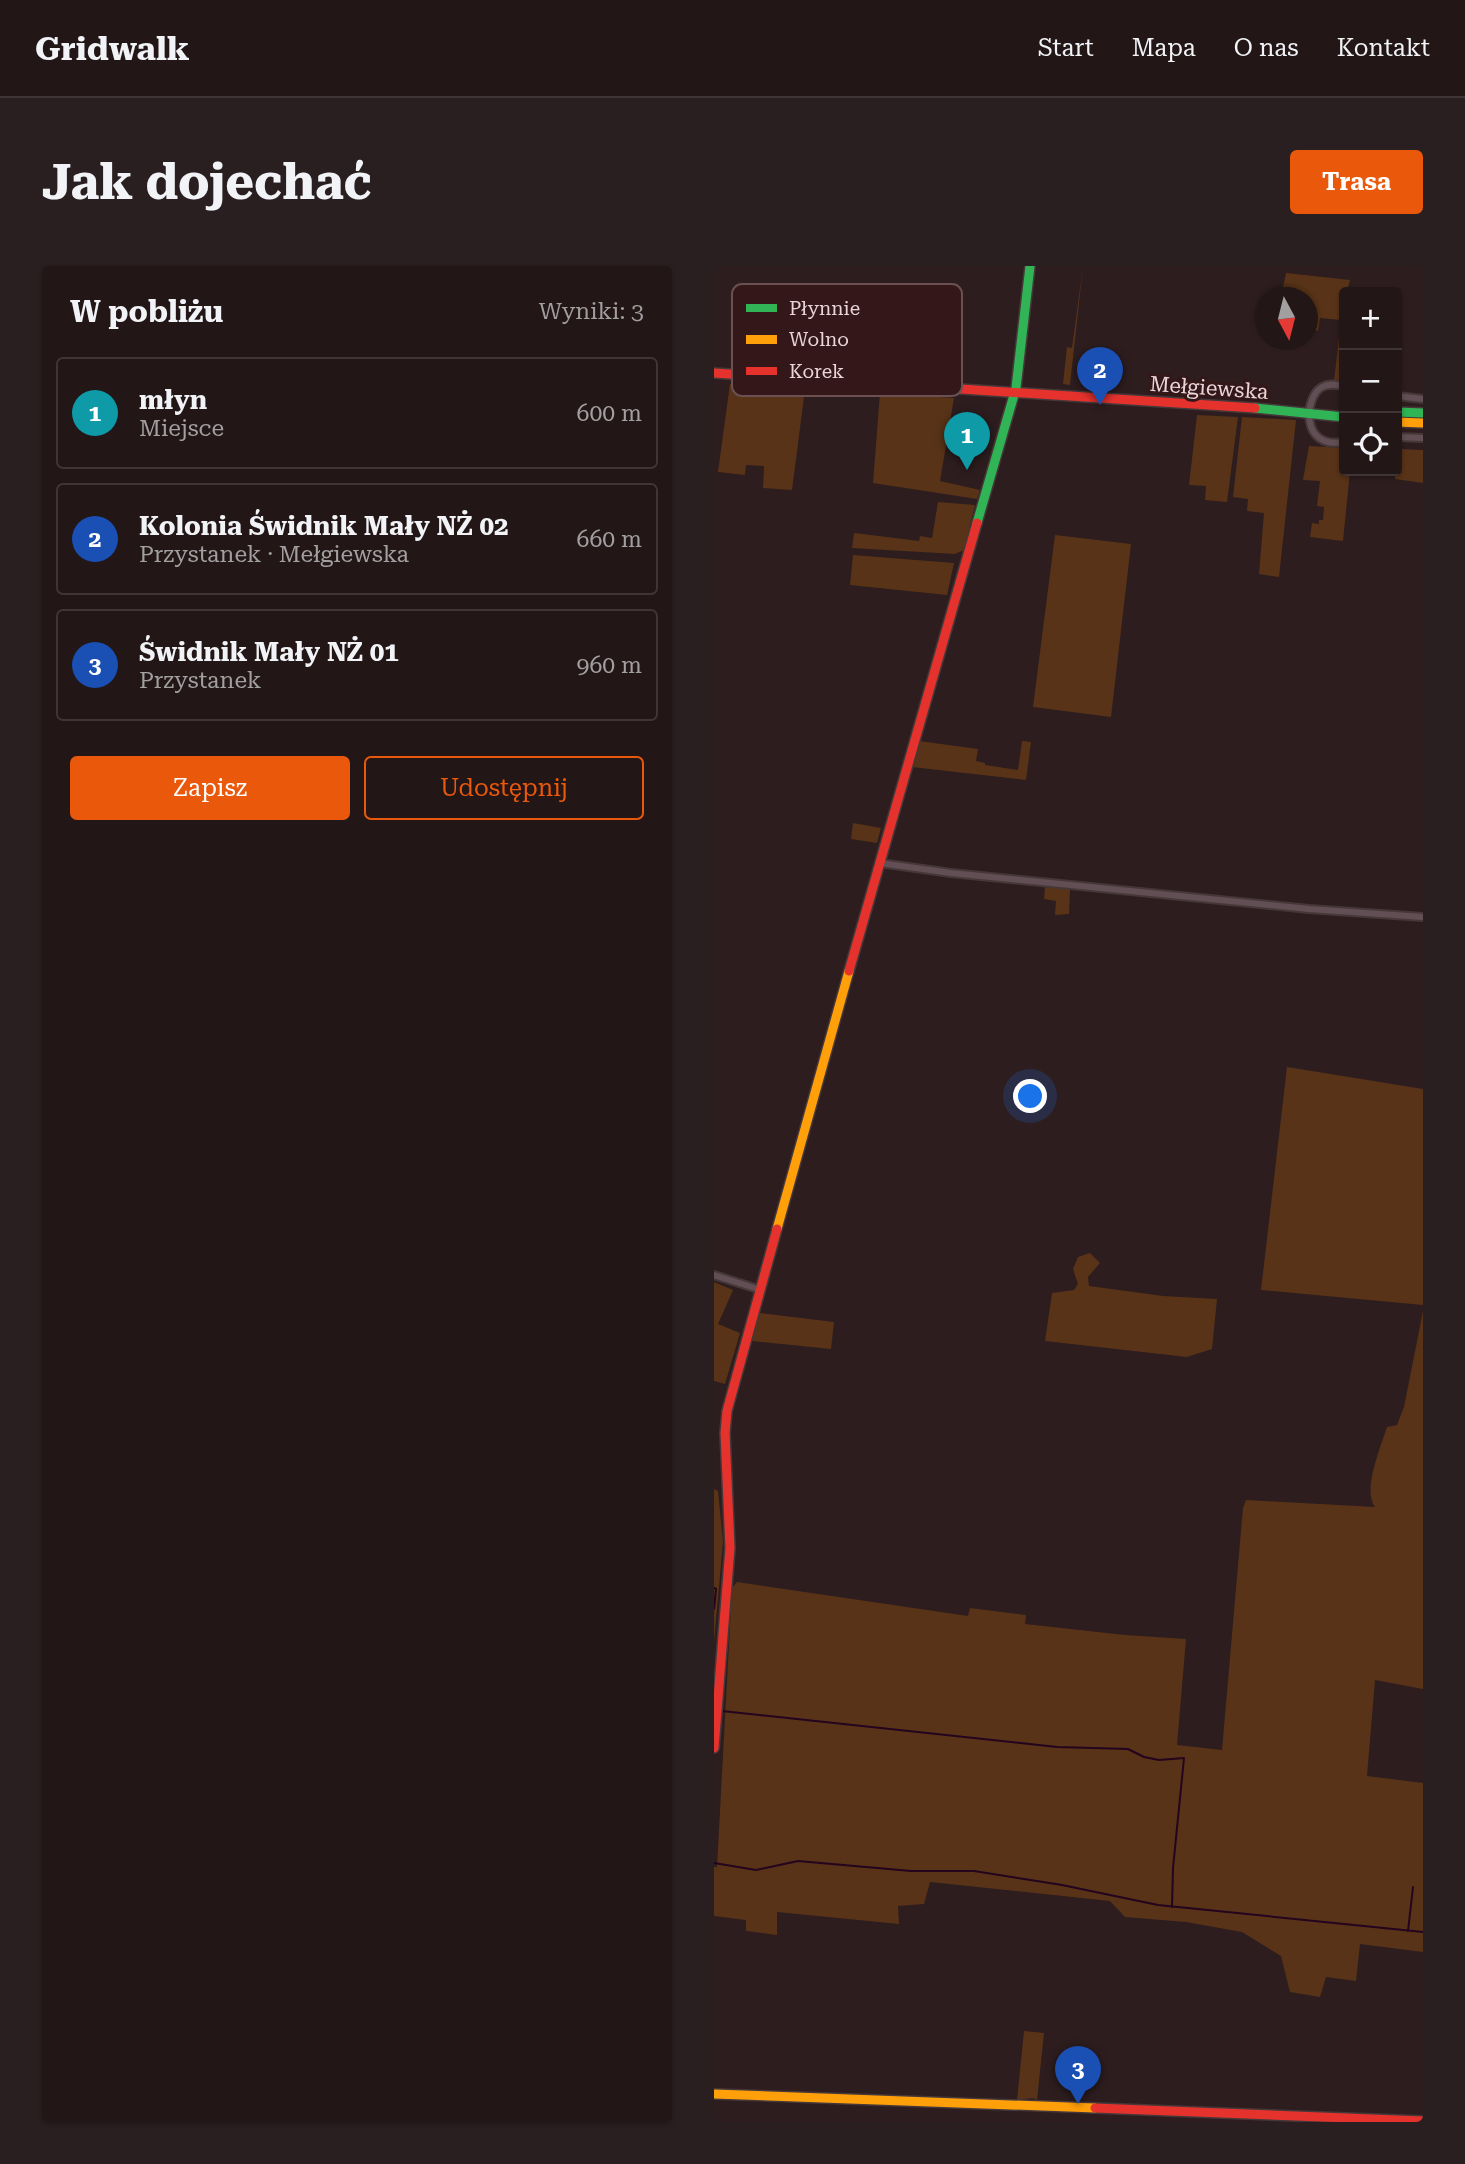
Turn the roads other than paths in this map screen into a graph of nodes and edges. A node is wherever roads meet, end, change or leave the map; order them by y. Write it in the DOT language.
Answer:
graph roads {
  1 [pos="1030,266"];
  2 [pos="714,373"];
  3 [pos="732,374"];
  4 [pos="1339,386"];
  5 [pos="962,389"];
  6 [pos="1015,393"];
  7 [pos="1402,397"];
  8 [pos="1423,399"];
  9 [pos="1339,411"];
  10 [pos="1310,412"];
  11 [pos="1402,412"];
  12 [pos="1423,412"];
  13 [pos="1339,416"];
  14 [pos="1402,422"];
  15 [pos="1423,424"];
  16 [pos="1402,437"];
  17 [pos="1423,438"];
  18 [pos="1339,442"];
  19 [pos="880,863"];
  20 [pos="1423,918"];
  21 [pos="714,1275"];
  22 [pos="761,1290"];
  23 [pos="714,1748"];
  24 [pos="714,2094"];
  25 [pos="1423,2121"];
  1 -- 6 [label="street"];
  2 -- 3 [label="street, Mełgiewska"];
  4 -- 10 [label="street"];
  5 -- 6 [label="street, Mełgiewska"];
  6 -- 10 [label="street, Mełgiewska"];
  6 -- 19 [label="street"];
  7 -- 8 [label="street"];
  9 -- 10 [label="street"];
  10 -- 13 [label="street"];
  10 -- 18 [label="street"];
  11 -- 12 [label="street"];
  14 -- 15 [label="street"];
  16 -- 17 [label="street"];
  19 -- 20 [label="street"];
  19 -- 22 [label="street"];
  21 -- 22 [label="street"];
  22 -- 23 [label="street"];
  24 -- 25 [label="street"];
}
